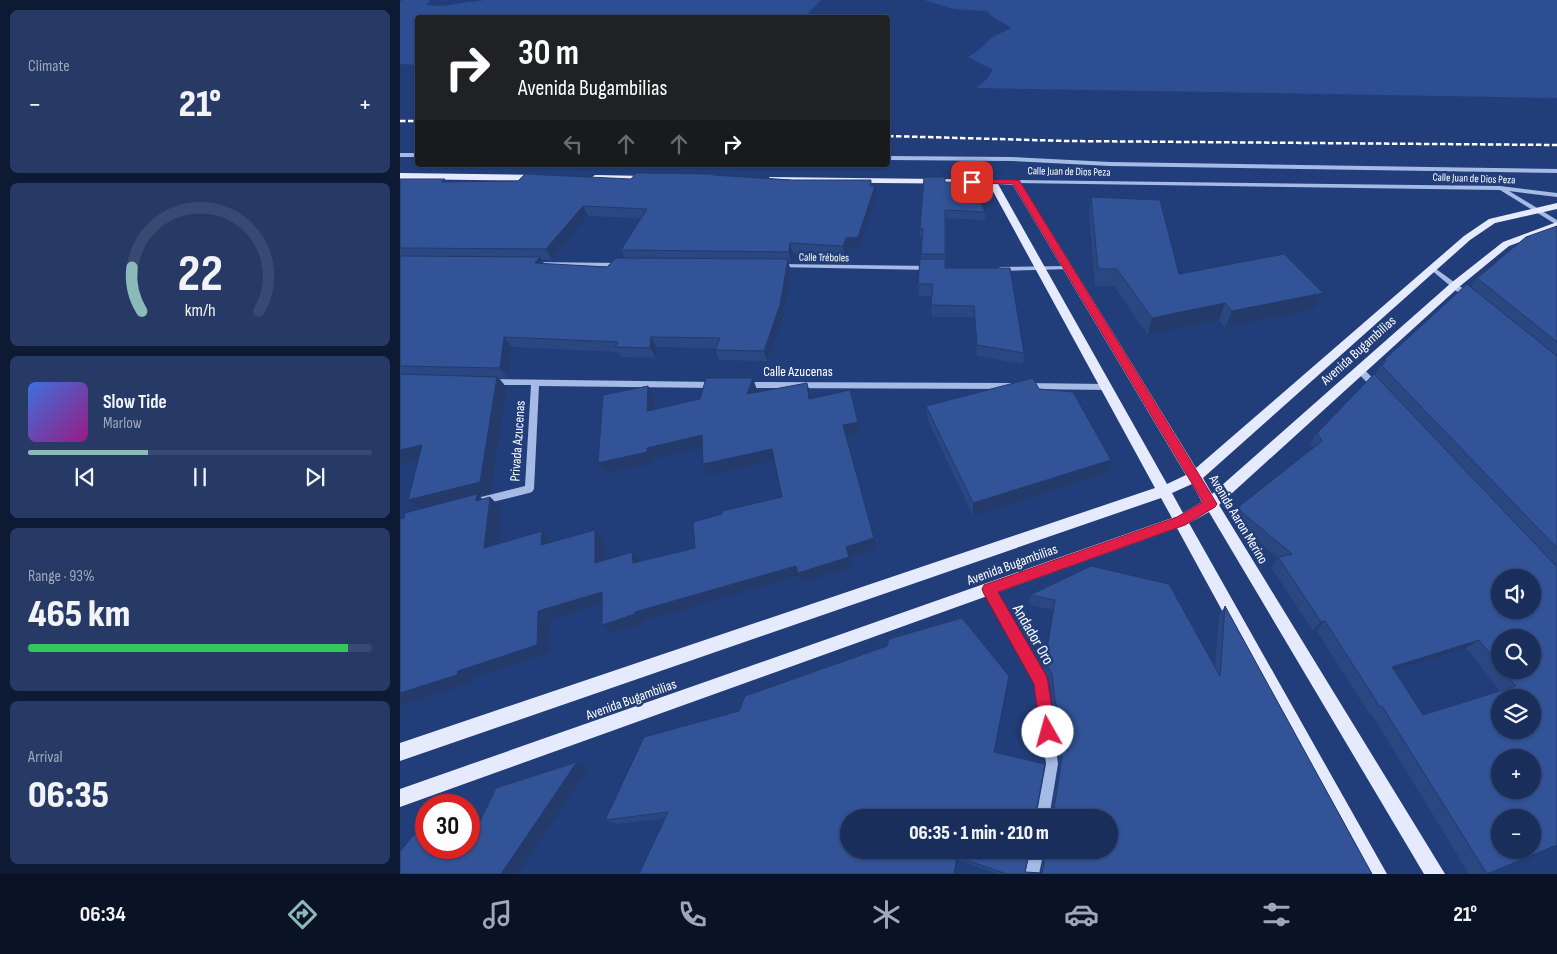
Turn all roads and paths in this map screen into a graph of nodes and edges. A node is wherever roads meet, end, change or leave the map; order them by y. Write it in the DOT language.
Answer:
graph roads {
  1 [pos="400,155"];
  2 [pos="415,155"];
  3 [pos="890,158"];
  4 [pos="1557,171"];
  5 [pos="400,176"];
  6 [pos="548,178"];
  7 [pos="588,178"];
  8 [pos="657,179"];
  9 [pos="765,180"];
  10 [pos="992,182"];
  11 [pos="1016,182"];
  12 [pos="1500,188"];
  13 [pos="1557,195"];
  14 [pos="1557,206"];
  15 [pos="1534,210"];
  16 [pos="1557,224"];
  17 [pos="528,264"];
  18 [pos="627,265"];
  19 [pos="765,266"];
  20 [pos="942,268"];
  21 [pos="1068,268"];
  22 [pos="1432,268"];
  23 [pos="992,269"];
  24 [pos="1041,270"];
  25 [pos="1455,285"];
  26 [pos="1477,303"];
  27 [pos="1360,370"];
  28 [pos="477,382"];
  29 [pos="535,384"];
  30 [pos="722,385"];
  31 [pos="732,385"];
  32 [pos="1106,387"];
  33 [pos="1387,399"];
  34 [pos="1195,477"];
  35 [pos="1164,490"];
  36 [pos="474,503"];
  37 [pos="1211,504"];
  38 [pos="1181,521"];
  39 [pos="989,589"];
  40 [pos="400,752"];
  41 [pos="400,798"];
  42 [pos="1044,809"];
  43 [pos="1035,859"];
  44 [pos="1032,874"];
  45 [pos="1377,874"];
  46 [pos="1435,874"];
  1 -- 2 [label="street"];
  3 -- 4 [label="street"];
  5 -- 6 [label="main road"];
  7 -- 8 [label="main road"];
  9 -- 10 [label="main road, Calle Juan de Dios Peza"];
  10 -- 11 [label="main road, Calle Juan de Dios Peza"];
  10 -- 24 [label="main road"];
  11 -- 12 [label="street, Calle Juan de Dios Peza"];
  11 -- 21 [label="main road, Avenida Aaron Merino"];
  12 -- 13 [label="street, Calle Juan de Dios Peza"];
  12 -- 15 [label="street"];
  14 -- 15 [label="main road"];
  15 -- 16 [label="street"];
  15 -- 22 [label="main road, Avenida Bugambilias"];
  16 -- 25 [label="main road, Avenida Bugambilias"];
  17 -- 18 [label="street"];
  19 -- 20 [label="street, Calle Tréboles"];
  21 -- 24 [label="street"];
  21 -- 34 [label="main road, Avenida Aaron Merino"];
  22 -- 25 [label="street"];
  22 -- 34 [label="main road, Avenida Bugambilias"];
  23 -- 24 [label="street"];
  24 -- 32 [label="main road"];
  25 -- 26 [label="street"];
  25 -- 27 [label="main road, Avenida Bugambilias"];
  27 -- 33 [label="street"];
  27 -- 37 [label="main road, Avenida Bugambilias"];
  28 -- 29 [label="street"];
  29 -- 30 [label="street"];
  29 -- 36 [label="street, Privada Azucenas"];
  31 -- 32 [label="street, Calle Azucenas"];
  32 -- 35 [label="main road"];
  34 -- 35 [label="main road, Avenida Bugambilias"];
  34 -- 37 [label="main road, Avenida Aaron Merino"];
  35 -- 38 [label="main road"];
  35 -- 40 [label="main road, Avenida Bugambilias"];
  37 -- 38 [label="main road, Avenida Bugambilias"];
  37 -- 46 [label="main road, Avenida Aaron Merino"];
  38 -- 39 [label="main road, Avenida Bugambilias"];
  38 -- 45 [label="main road"];
  39 -- 41 [label="main road, Avenida Bugambilias"];
  39 -- 42 [label="street, Andador Oro"];
  43 -- 44 [label="street"];
}
